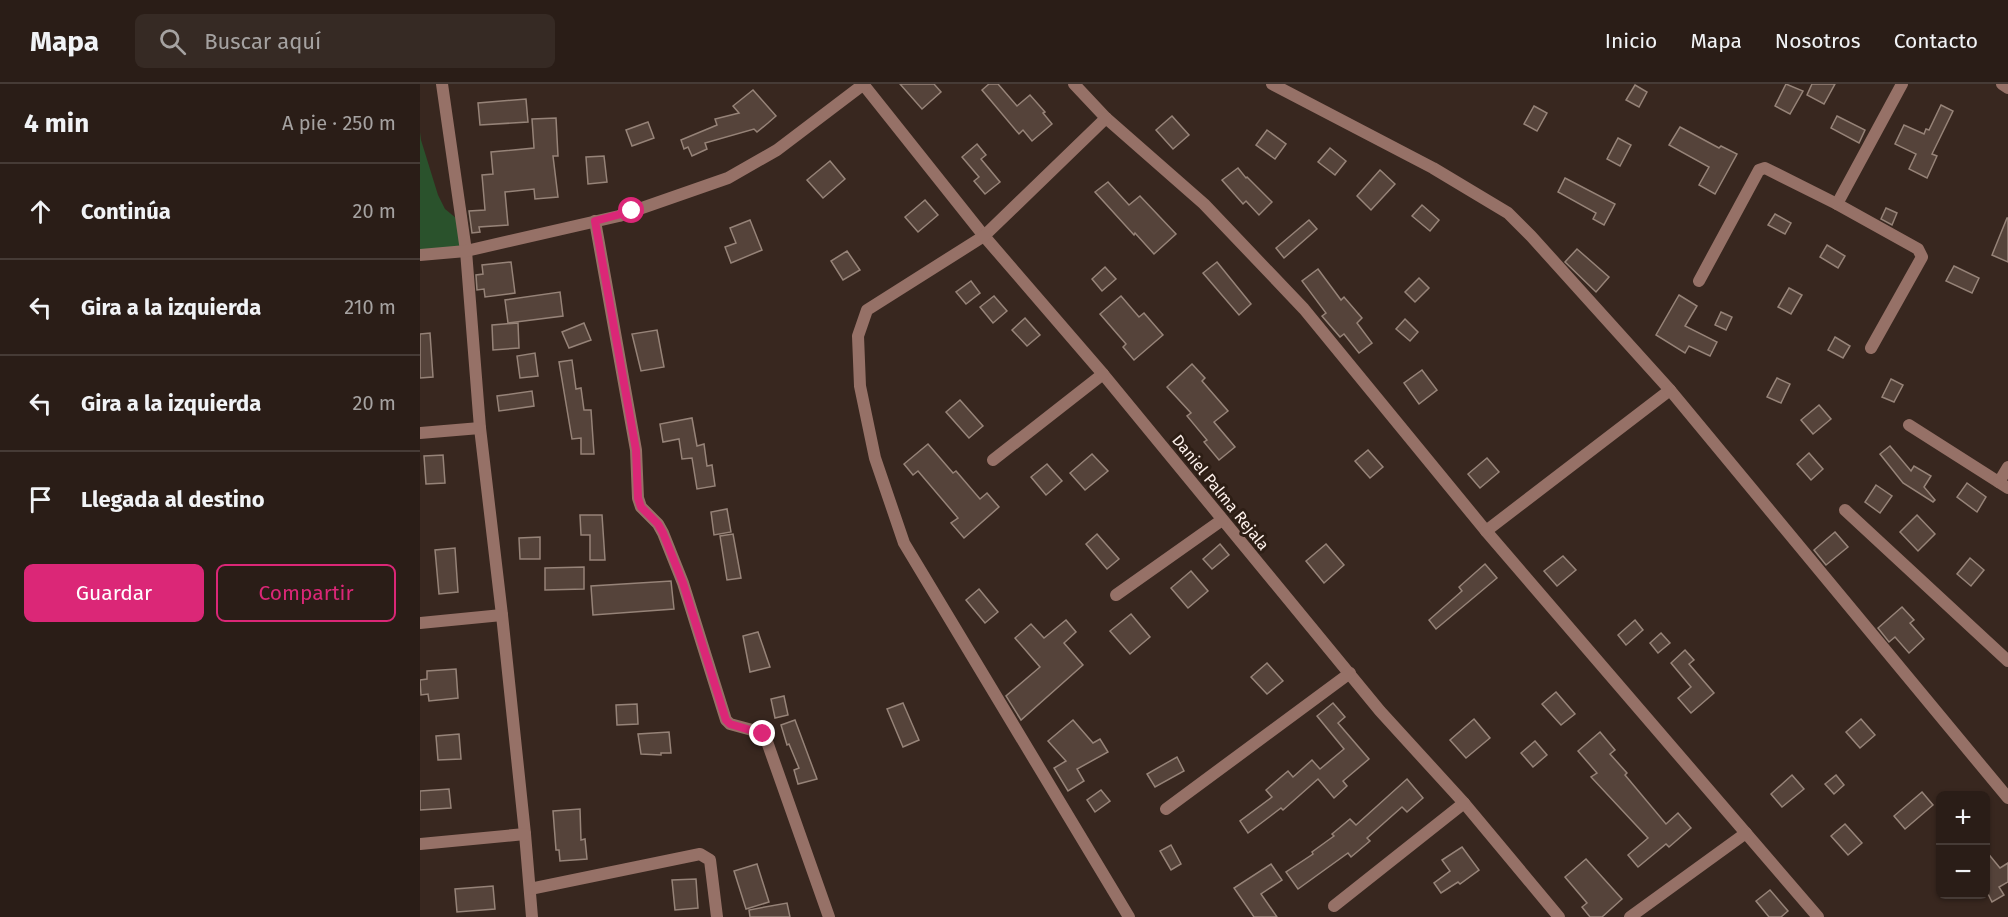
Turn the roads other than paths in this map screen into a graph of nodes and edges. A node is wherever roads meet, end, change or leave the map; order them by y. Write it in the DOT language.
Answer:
graph roads {
  1 [pos="442,84"];
  2 [pos="863,84"];
  3 [pos="1074,84"];
  4 [pos="1272,84"];
  5 [pos="2002,84"];
  6 [pos="1898,85"];
  7 [pos="2008,88"];
  8 [pos="1106,118"];
  9 [pos="1837,204"];
  10 [pos="595,221"];
  11 [pos="984,236"];
  12 [pos="465,251"];
  13 [pos="420,255"];
  14 [pos="1699,281"];
  15 [pos="1871,348"];
  16 [pos="1103,374"];
  17 [pos="1670,390"];
  18 [pos="1909,425"];
  19 [pos="480,428"];
  20 [pos="420,433"];
  21 [pos="993,460"];
  22 [pos="2008,467"];
  23 [pos="2004,485"];
  24 [pos="1845,510"];
  25 [pos="1222,520"];
  26 [pos="1486,531"];
  27 [pos="1116,595"];
  28 [pos="502,615"];
  29 [pos="420,623"];
  30 [pos="2008,661"];
  31 [pos="1350,673"];
  32 [pos="2008,798"];
  33 [pos="1464,803"];
  34 [pos="1166,809"];
  35 [pos="1746,833"];
  36 [pos="525,834"];
  37 [pos="420,844"];
  38 [pos="530,889"];
  39 [pos="1334,906"];
  40 [pos="532,917"];
  41 [pos="717,917"];
  42 [pos="829,917"];
  43 [pos="1129,917"];
  44 [pos="1559,917"];
  45 [pos="1630,917"];
  46 [pos="1818,917"];
  1 -- 12 [label="street"];
  2 -- 10 [label="street"];
  2 -- 11 [label="street, Daniel Palma Rejala"];
  3 -- 8 [label="street"];
  4 -- 17 [label="street"];
  5 -- 7 [label="street"];
  6 -- 9 [label="street"];
  8 -- 11 [label="street"];
  8 -- 26 [label="street"];
  9 -- 14 [label="street"];
  9 -- 15 [label="street"];
  10 -- 12 [label="street"];
  10 -- 42 [label="street"];
  11 -- 16 [label="street, Daniel Palma Rejala"];
  11 -- 43 [label="street"];
  12 -- 13 [label="street"];
  12 -- 19 [label="street"];
  16 -- 21 [label="street"];
  16 -- 25 [label="street, Daniel Palma Rejala"];
  17 -- 26 [label="street"];
  17 -- 32 [label="street"];
  18 -- 23 [label="street"];
  19 -- 20 [label="street"];
  19 -- 28 [label="street"];
  22 -- 23 [label="street"];
  24 -- 30 [label="street"];
  25 -- 27 [label="street"];
  25 -- 31 [label="street, Daniel Palma Rejala"];
  26 -- 35 [label="street"];
  28 -- 29 [label="street"];
  28 -- 36 [label="street"];
  31 -- 33 [label="street, Daniel Palma Rejala"];
  31 -- 34 [label="street"];
  33 -- 39 [label="street"];
  33 -- 44 [label="street, Daniel Palma Rejala"];
  35 -- 45 [label="street"];
  35 -- 46 [label="street"];
  36 -- 37 [label="street"];
  36 -- 38 [label="street"];
  38 -- 40 [label="street"];
  38 -- 41 [label="street"];
}
